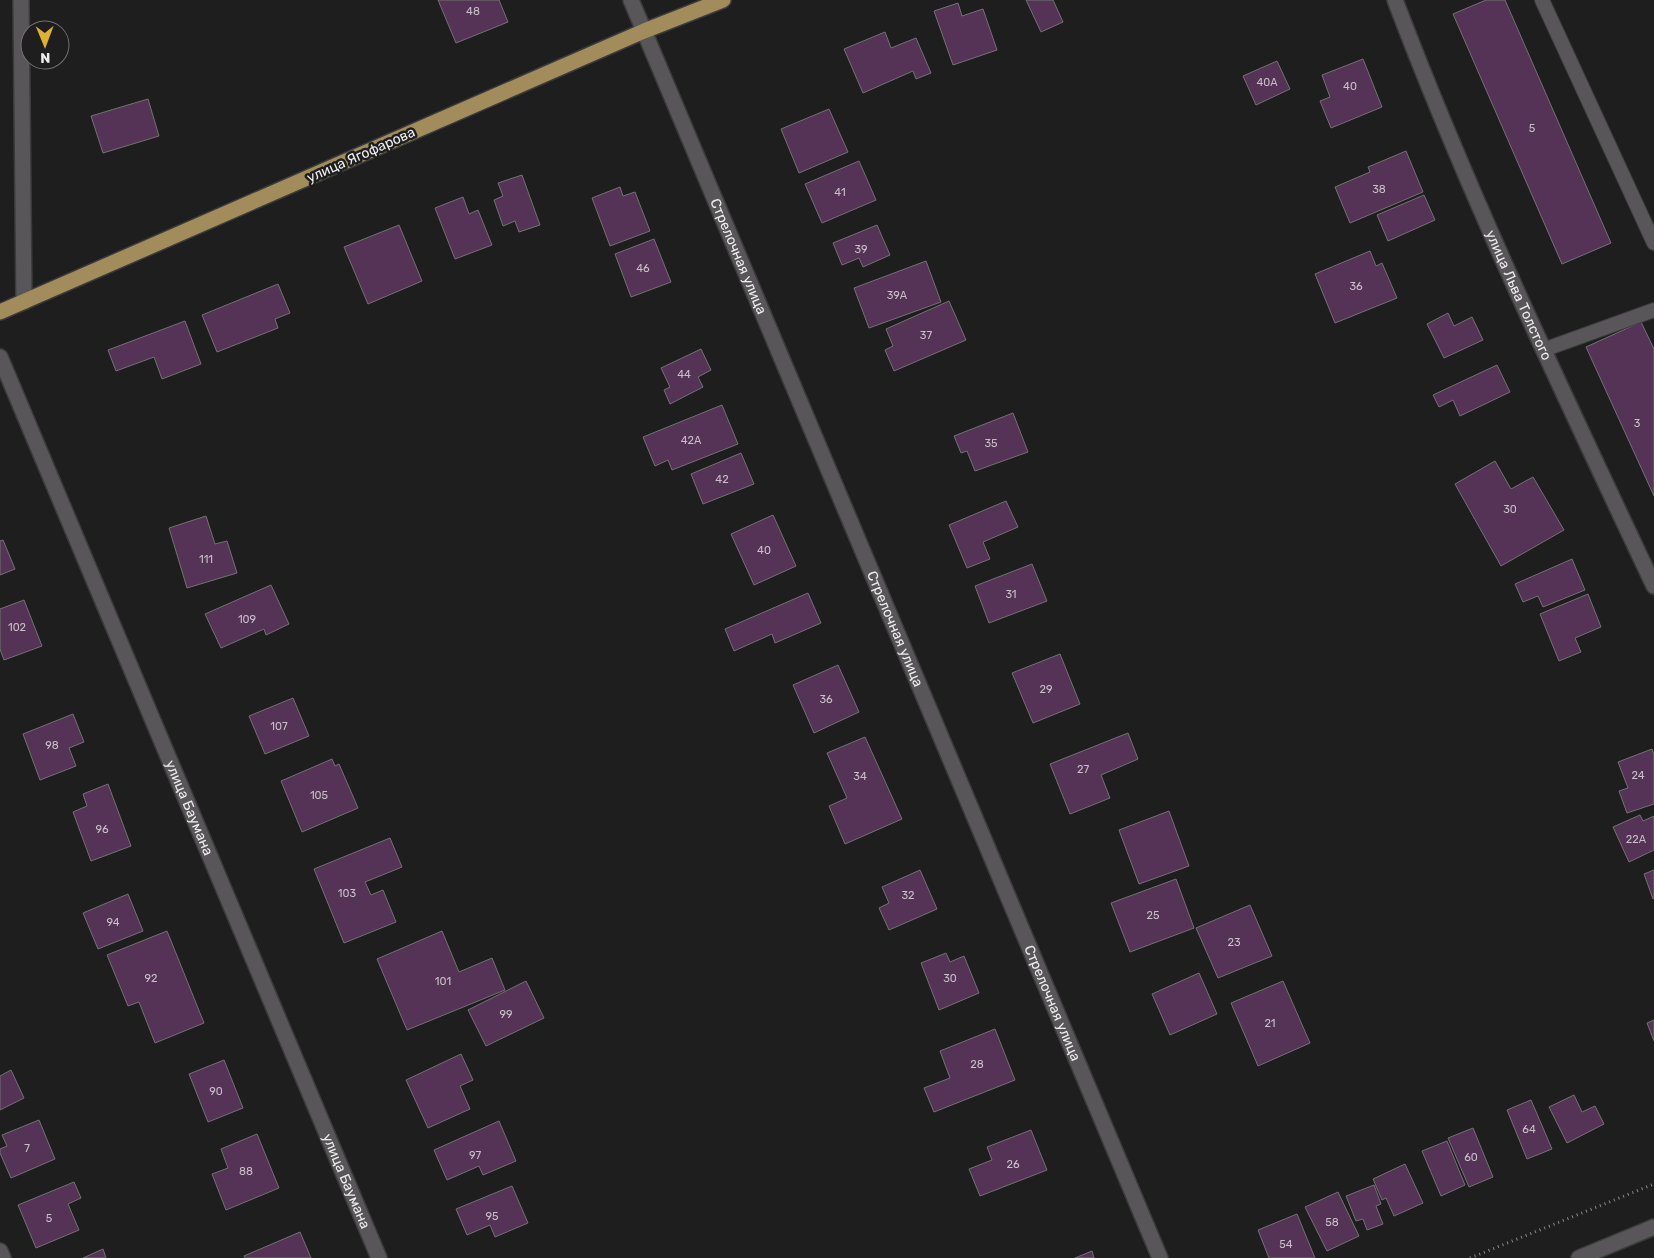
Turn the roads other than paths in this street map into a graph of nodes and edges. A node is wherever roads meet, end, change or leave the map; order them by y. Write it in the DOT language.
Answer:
graph roads {
  1 [pos="21,0"];
  2 [pos="631,0"];
  3 [pos="724,0"];
  4 [pos="1395,0"];
  5 [pos="1542,0"];
  6 [pos="644,32"];
  7 [pos="1654,243"];
  8 [pos="24,302"];
  9 [pos="1654,310"];
  10 [pos="0,312"];
  11 [pos="1543,350"];
  12 [pos="0,357"];
  13 [pos="1654,586"];
  14 [pos="1654,1228"];
  15 [pos="0,1251"];
  16 [pos="3,1258"];
  17 [pos="379,1258"];
  18 [pos="1160,1258"];
  19 [pos="1579,1258"];
  1 -- 8 [label="street"];
  2 -- 6 [label="street, Стрелочная улица"];
  3 -- 6 [label="main road, улица Ягофарова"];
  4 -- 11 [label="street, улица Льва Толстого"];
  5 -- 7 [label="lane"];
  6 -- 8 [label="main road, улица Ягофарова"];
  6 -- 18 [label="street, Стрелочная улица"];
  8 -- 10 [label="main road, улица Ягофарова"];
  9 -- 11 [label="lane"];
  11 -- 13 [label="street, улица Льва Толстого"];
  12 -- 17 [label="street, улица Баумана"];
  14 -- 19 [label="street"];
  15 -- 16 [label="street"];
}
